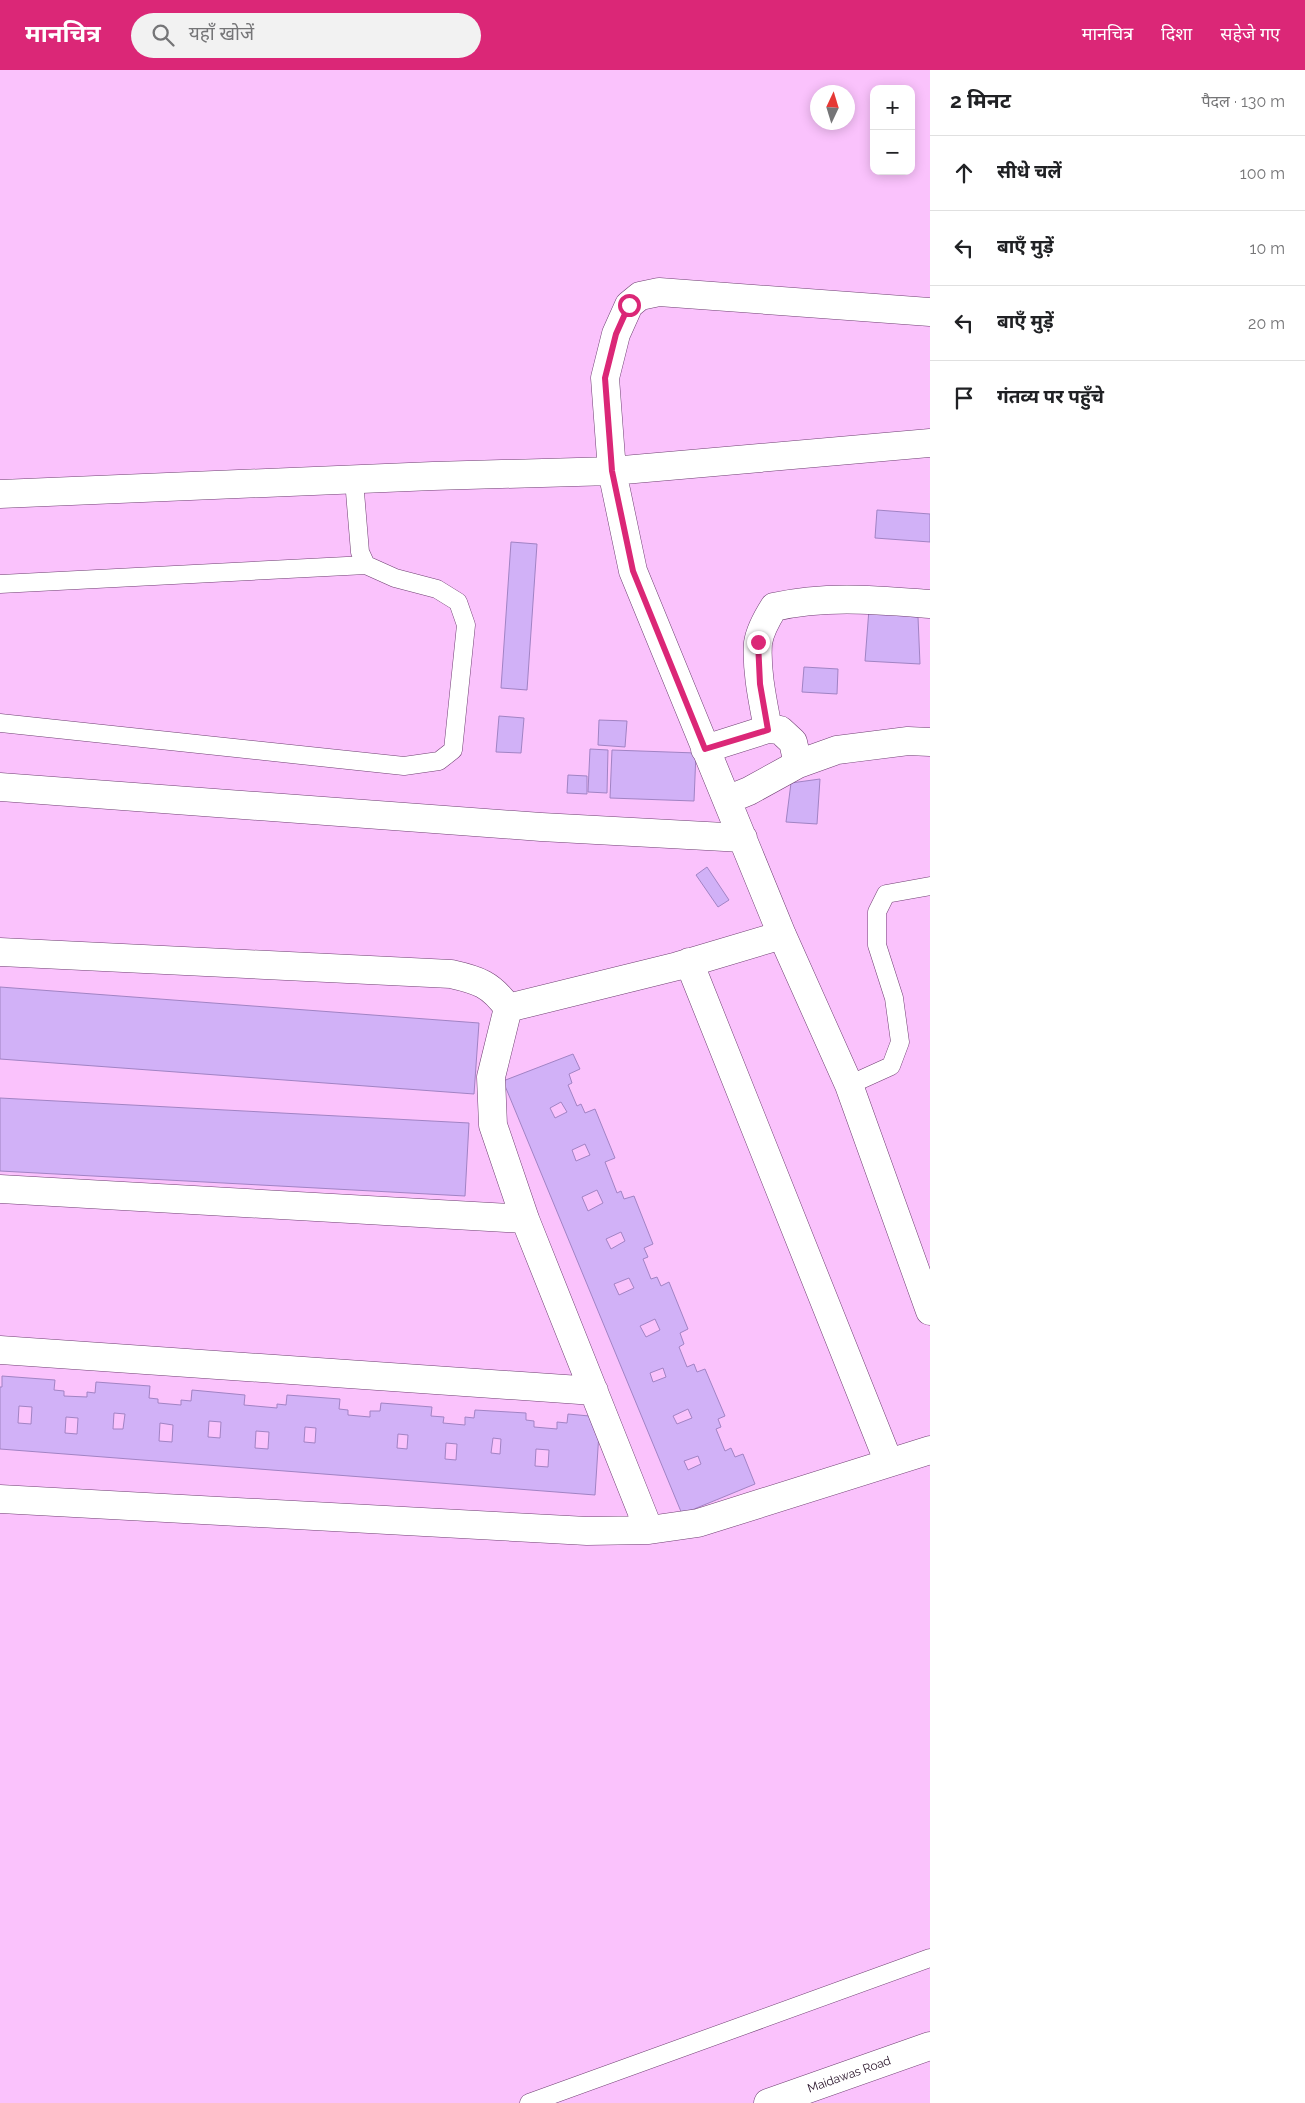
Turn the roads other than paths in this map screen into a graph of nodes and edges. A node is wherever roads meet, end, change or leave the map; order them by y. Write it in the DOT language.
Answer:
graph roads {
  1 [pos="930,312"];
  2 [pos="930,444"];
  3 [pos="612,471"];
  4 [pos="354,480"];
  5 [pos="0,494"];
  6 [pos="366,565"];
  7 [pos="0,584"];
  8 [pos="930,604"];
  9 [pos="0,723"];
  10 [pos="768,730"];
  11 [pos="930,742"];
  12 [pos="705,749"];
  13 [pos="798,764"];
  14 [pos="0,787"];
  15 [pos="727,800"];
  16 [pos="743,838"];
  17 [pos="930,886"];
  18 [pos="782,935"];
  19 [pos="0,952"];
  20 [pos="689,962"];
  21 [pos="508,1008"];
  22 [pos="849,1085"];
  23 [pos="0,1190"];
  24 [pos="526,1219"];
  25 [pos="930,1312"];
  26 [pos="0,1350"];
  27 [pos="594,1391"];
  28 [pos="930,1450"];
  29 [pos="889,1463"];
  30 [pos="0,1499"];
  31 [pos="649,1530"];
  32 [pos="930,1958"];
  33 [pos="930,2046"];
  34 [pos="529,2103"];
  35 [pos="768,2103"];
  1 -- 3 [label="street"];
  2 -- 3 [label="street"];
  3 -- 4 [label="street"];
  3 -- 12 [label="street"];
  4 -- 5 [label="street"];
  4 -- 6 [label="lane"];
  6 -- 7 [label="lane"];
  6 -- 9 [label="lane"];
  8 -- 10 [label="street"];
  10 -- 12 [label="street"];
  10 -- 13 [label="street"];
  11 -- 13 [label="street"];
  12 -- 15 [label="street"];
  13 -- 15 [label="street"];
  14 -- 16 [label="street"];
  15 -- 16 [label="street"];
  16 -- 18 [label="street"];
  17 -- 22 [label="lane"];
  18 -- 20 [label="street"];
  18 -- 22 [label="street"];
  19 -- 21 [label="street"];
  20 -- 21 [label="street"];
  20 -- 29 [label="street"];
  21 -- 24 [label="street"];
  22 -- 25 [label="street"];
  23 -- 24 [label="street"];
  24 -- 27 [label="street"];
  26 -- 27 [label="street"];
  27 -- 31 [label="street"];
  28 -- 29 [label="street"];
  29 -- 31 [label="street"];
  30 -- 31 [label="street"];
  32 -- 34 [label="lane"];
  33 -- 35 [label="street, Maidawas Road"];
}
